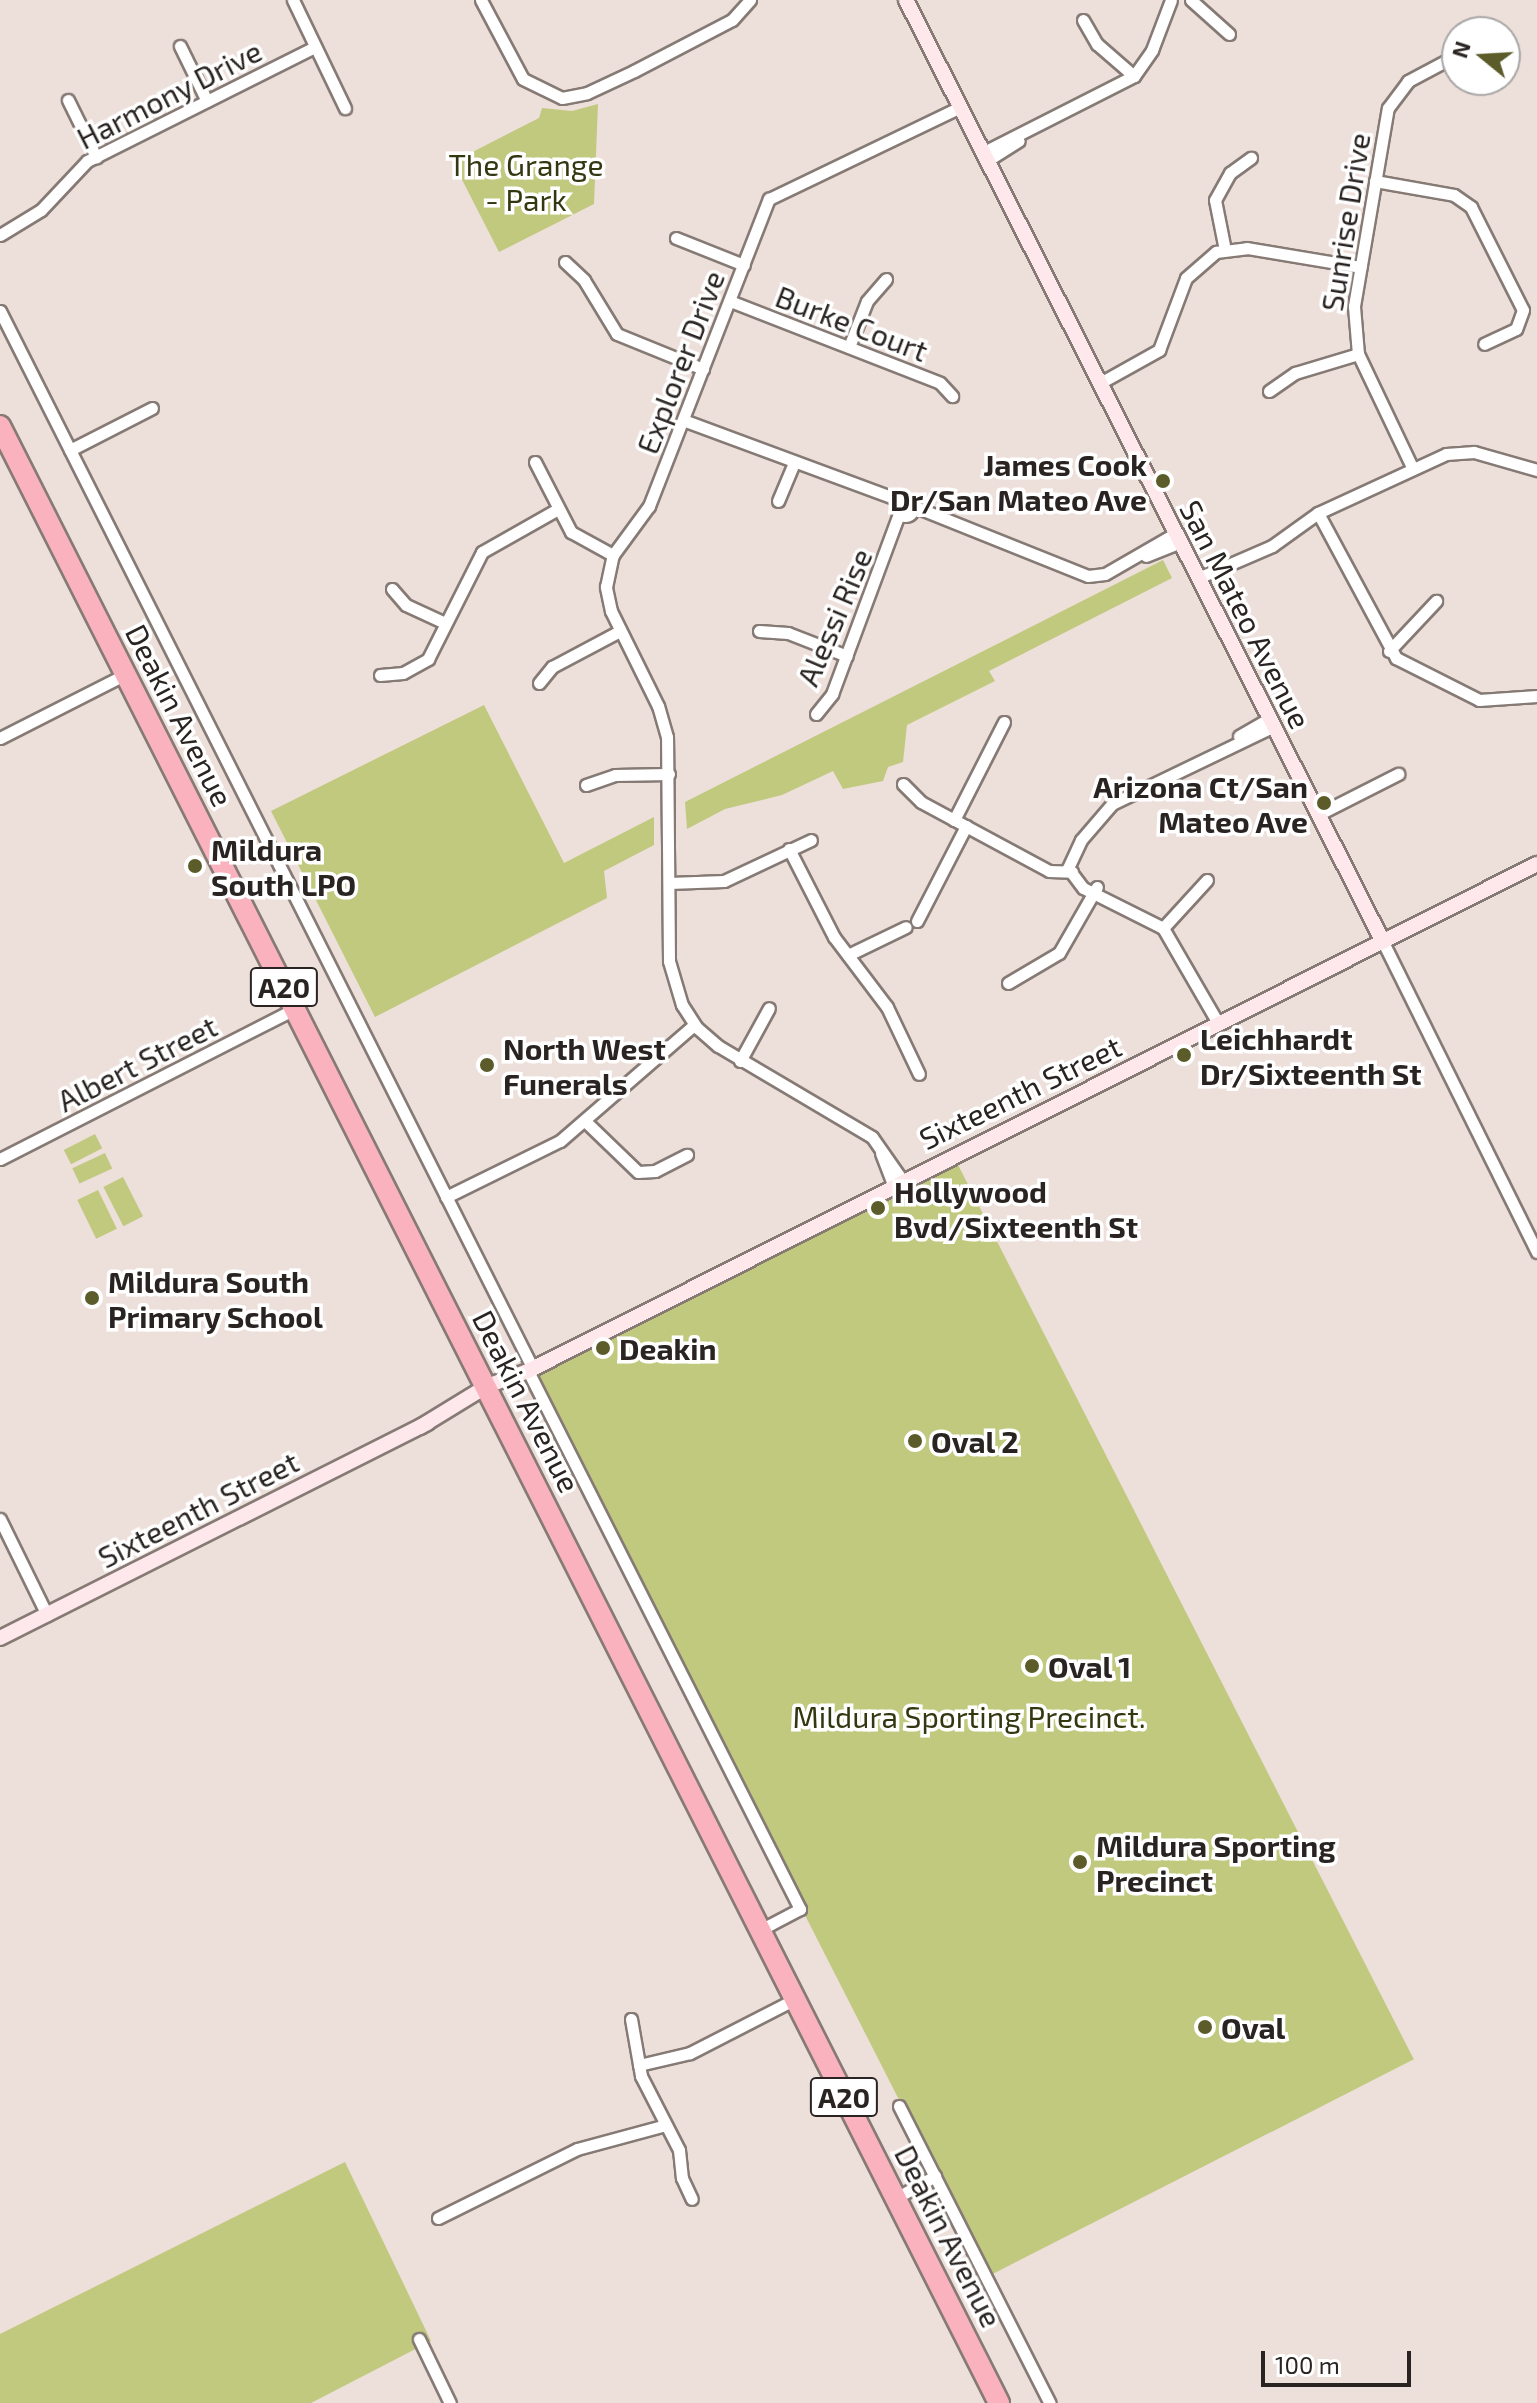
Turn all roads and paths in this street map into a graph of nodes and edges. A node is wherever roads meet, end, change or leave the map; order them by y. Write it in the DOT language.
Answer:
graph roads {
  1 [pos="293,0"];
  2 [pos="481,0"];
  3 [pos="750,0"];
  4 [pos="906,0"];
  5 [pos="1171,0"];
  6 [pos="1191,0"];
  7 [pos="1083,20"];
  8 [pos="1229,34"];
  9 [pos="180,46"];
  10 [pos="315,47"];
  11 [pos="1441,63"];
  12 [pos="1134,76"];
  13 [pos="68,100"];
  14 [pos="207,101"];
  15 [pos="958,103"];
  16 [pos="345,108"];
  17 [pos="986,156"];
  18 [pos="96,157"];
  19 [pos="1251,158"];
  20 [pos="1375,181"];
  21 [pos="0,235"];
  22 [pos="676,238"];
  23 [pos="1225,250"];
  24 [pos="565,262"];
  25 [pos="744,265"];
  26 [pos="1360,267"];
  27 [pos="886,279"];
  28 [pos="730,301"];
  29 [pos="0,311"];
  30 [pos="1484,344"];
  31 [pos="849,347"];
  32 [pos="1358,354"];
  33 [pos="703,369"];
  34 [pos="1100,383"];
  35 [pos="1269,391"];
  36 [pos="952,396"];
  37 [pos="152,408"];
  38 [pos="683,420"];
  39 [pos="0,426"];
  40 [pos="70,450"];
  41 [pos="535,462"];
  42 [pos="794,463"];
  43 [pos="1412,467"];
  44 [pos="1537,470"];
  45 [pos="778,501"];
  46 [pos="558,509"];
  47 [pos="904,510"];
  48 [pos="1318,513"];
  49 [pos="1178,537"];
  50 [pos="613,555"];
  51 [pos="1200,582"];
  52 [pos="392,589"];
  53 [pos="1436,601"];
  54 [pos="445,623"];
  55 [pos="620,631"];
  56 [pos="759,631"];
  57 [pos="1389,651"];
  58 [pos="847,656"];
  59 [pos="126,674"];
  60 [pos="380,675"];
  61 [pos="539,683"];
  62 [pos="1537,696"];
  63 [pos="816,714"];
  64 [pos="1004,722"];
  65 [pos="1272,722"];
  66 [pos="0,738"];
  67 [pos="669,774"];
  68 [pos="1398,774"];
  69 [pos="903,784"];
  70 [pos="586,785"];
  71 [pos="1319,814"];
  72 [pos="954,820"];
  73 [pos="966,826"];
  74 [pos="811,840"];
  75 [pos="789,849"];
  76 [pos="1537,864"];
  77 [pos="1071,870"];
  78 [pos="1207,880"];
  79 [pos="669,883"];
  80 [pos="1095,891"];
  81 [pos="917,921"];
  82 [pos="906,927"];
  83 [pos="1163,928"];
  84 [pos="1383,942"];
  85 [pos="848,955"];
  86 [pos="1008,983"];
  87 [pos="769,1008"];
  88 [pos="295,1009"];
  89 [pos="694,1025"];
  90 [pos="1215,1025"];
  91 [pos="740,1061"];
  92 [pos="919,1074"];
  93 [pos="586,1122"];
  94 [pos="687,1155"];
  95 [pos="0,1159"];
  96 [pos="898,1184"];
  97 [pos="446,1197"];
  98 [pos="1537,1252"];
  99 [pos="531,1370"];
  100 [pos="489,1392"];
  101 [pos="0,1519"];
  102 [pos="47,1615"];
  103 [pos="0,1638"];
  104 [pos="760,1930"];
  105 [pos="795,1999"];
  106 [pos="631,2019"];
  107 [pos="639,2065"];
  108 [pos="899,2106"];
  109 [pos="666,2125"];
  110 [pos="935,2176"];
  111 [pos="896,2198"];
  112 [pos="692,2199"];
  113 [pos="438,2218"];
  114 [pos="419,2339"];
  115 [pos="449,2400"];
  116 [pos="436,2403"];
  117 [pos="999,2403"];
  118 [pos="1050,2403"];
  1 -- 10 [label="street"];
  2 -- 3 [label="street"];
  4 -- 15 [label="street, San Mateo Avenue"];
  5 -- 12 [label="street"];
  6 -- 8 [label="street"];
  7 -- 12 [label="street"];
  9 -- 14 [label="street"];
  10 -- 14 [label="street, Harmony Drive"];
  10 -- 16 [label="street"];
  11 -- 20 [label="street, Sunrise Drive"];
  12 -- 17 [label="street"];
  13 -- 18 [label="street"];
  14 -- 18 [label="street, Harmony Drive"];
  15 -- 17 [label="street, San Mateo Avenue"];
  15 -- 25 [label="street, Explorer Drive"];
  17 -- 34 [label="street, San Mateo Avenue"];
  18 -- 21 [label="street, Harmony Drive"];
  19 -- 23 [label="street"];
  20 -- 26 [label="street, Sunrise Drive"];
  20 -- 30 [label="street"];
  22 -- 25 [label="street"];
  23 -- 26 [label="street"];
  23 -- 34 [label="street"];
  24 -- 33 [label="street"];
  25 -- 28 [label="street, Explorer Drive"];
  26 -- 32 [label="street, Sunrise Drive"];
  27 -- 31 [label="street"];
  28 -- 31 [label="street, Burke Court"];
  28 -- 33 [label="street, Explorer Drive"];
  29 -- 40 [label="street, Deakin Avenue"];
  31 -- 36 [label="street, Burke Court"];
  32 -- 35 [label="street"];
  32 -- 43 [label="street, Sunrise Drive"];
  33 -- 38 [label="street, Explorer Drive"];
  34 -- 49 [label="street, San Mateo Avenue"];
  37 -- 40 [label="street"];
  38 -- 42 [label="street"];
  38 -- 50 [label="street, Explorer Drive"];
  39 -- 59 [label="highway, Deakin Avenue / A20"];
  40 -- 97 [label="street, Deakin Avenue"];
  41 -- 46 [label="street"];
  42 -- 45 [label="street"];
  42 -- 47 [label="street"];
  43 -- 44 [label="street"];
  43 -- 48 [label="street"];
  46 -- 50 [label="street"];
  46 -- 54 [label="street"];
  47 -- 49 [label="street"];
  47 -- 58 [label="street, Alessi Rise"];
  48 -- 51 [label="street"];
  48 -- 57 [label="street"];
  49 -- 51 [label="street, San Mateo Avenue"];
  50 -- 55 [label="street"];
  51 -- 65 [label="street, San Mateo Avenue"];
  52 -- 54 [label="street"];
  53 -- 57 [label="street"];
  54 -- 60 [label="street"];
  55 -- 61 [label="street"];
  55 -- 67 [label="street"];
  56 -- 58 [label="street"];
  57 -- 62 [label="street"];
  58 -- 63 [label="street, Alessi Rise"];
  59 -- 66 [label="street"];
  59 -- 88 [label="highway, Deakin Avenue / A20"];
  64 -- 72 [label="street"];
  65 -- 71 [label="street, San Mateo Avenue"];
  65 -- 77 [label="street"];
  67 -- 70 [label="street"];
  67 -- 79 [label="street"];
  68 -- 71 [label="street"];
  69 -- 72 [label="street"];
  71 -- 84 [label="street, San Mateo Avenue"];
  72 -- 73 [label="street"];
  73 -- 77 [label="street"];
  73 -- 81 [label="street"];
  74 -- 75 [label="street"];
  75 -- 79 [label="street"];
  75 -- 85 [label="street"];
  76 -- 84 [label="street, Sixteenth Street"];
  77 -- 80 [label="street"];
  78 -- 83 [label="street"];
  79 -- 89 [label="street"];
  80 -- 83 [label="street"];
  80 -- 86 [label="street"];
  82 -- 85 [label="street"];
  83 -- 90 [label="street"];
  84 -- 90 [label="street, Sixteenth Street"];
  84 -- 98 [label="street, San Mateo Avenue"];
  85 -- 92 [label="street"];
  87 -- 91 [label="street"];
  88 -- 95 [label="street, Albert Street"];
  88 -- 100 [label="highway, Deakin Avenue / A20"];
  89 -- 91 [label="street"];
  89 -- 93 [label="street"];
  90 -- 96 [label="street, Sixteenth Street"];
  91 -- 96 [label="street"];
  93 -- 94 [label="street"];
  93 -- 97 [label="street"];
  96 -- 99 [label="street, Sixteenth Street"];
  97 -- 99 [label="street, Deakin Avenue"];
  99 -- 100 [label="street, Sixteenth Street"];
  99 -- 104 [label="street, Deakin Avenue"];
  100 -- 102 [label="street, Sixteenth Street"];
  100 -- 104 [label="highway, Deakin Avenue / A20"];
  101 -- 102 [label="street"];
  102 -- 103 [label="street, Sixteenth Street"];
  104 -- 105 [label="highway, Deakin Avenue / A20"];
  105 -- 107 [label="street"];
  105 -- 111 [label="highway, Deakin Avenue / A20"];
  106 -- 107 [label="street"];
  107 -- 109 [label="street"];
  108 -- 110 [label="street"];
  109 -- 112 [label="street"];
  109 -- 113 [label="street"];
  110 -- 111 [label="street"];
  110 -- 118 [label="street"];
  111 -- 117 [label="highway, Deakin Avenue / A20"];
  114 -- 115 [label="street"];
  115 -- 116 [label="street"];
}
